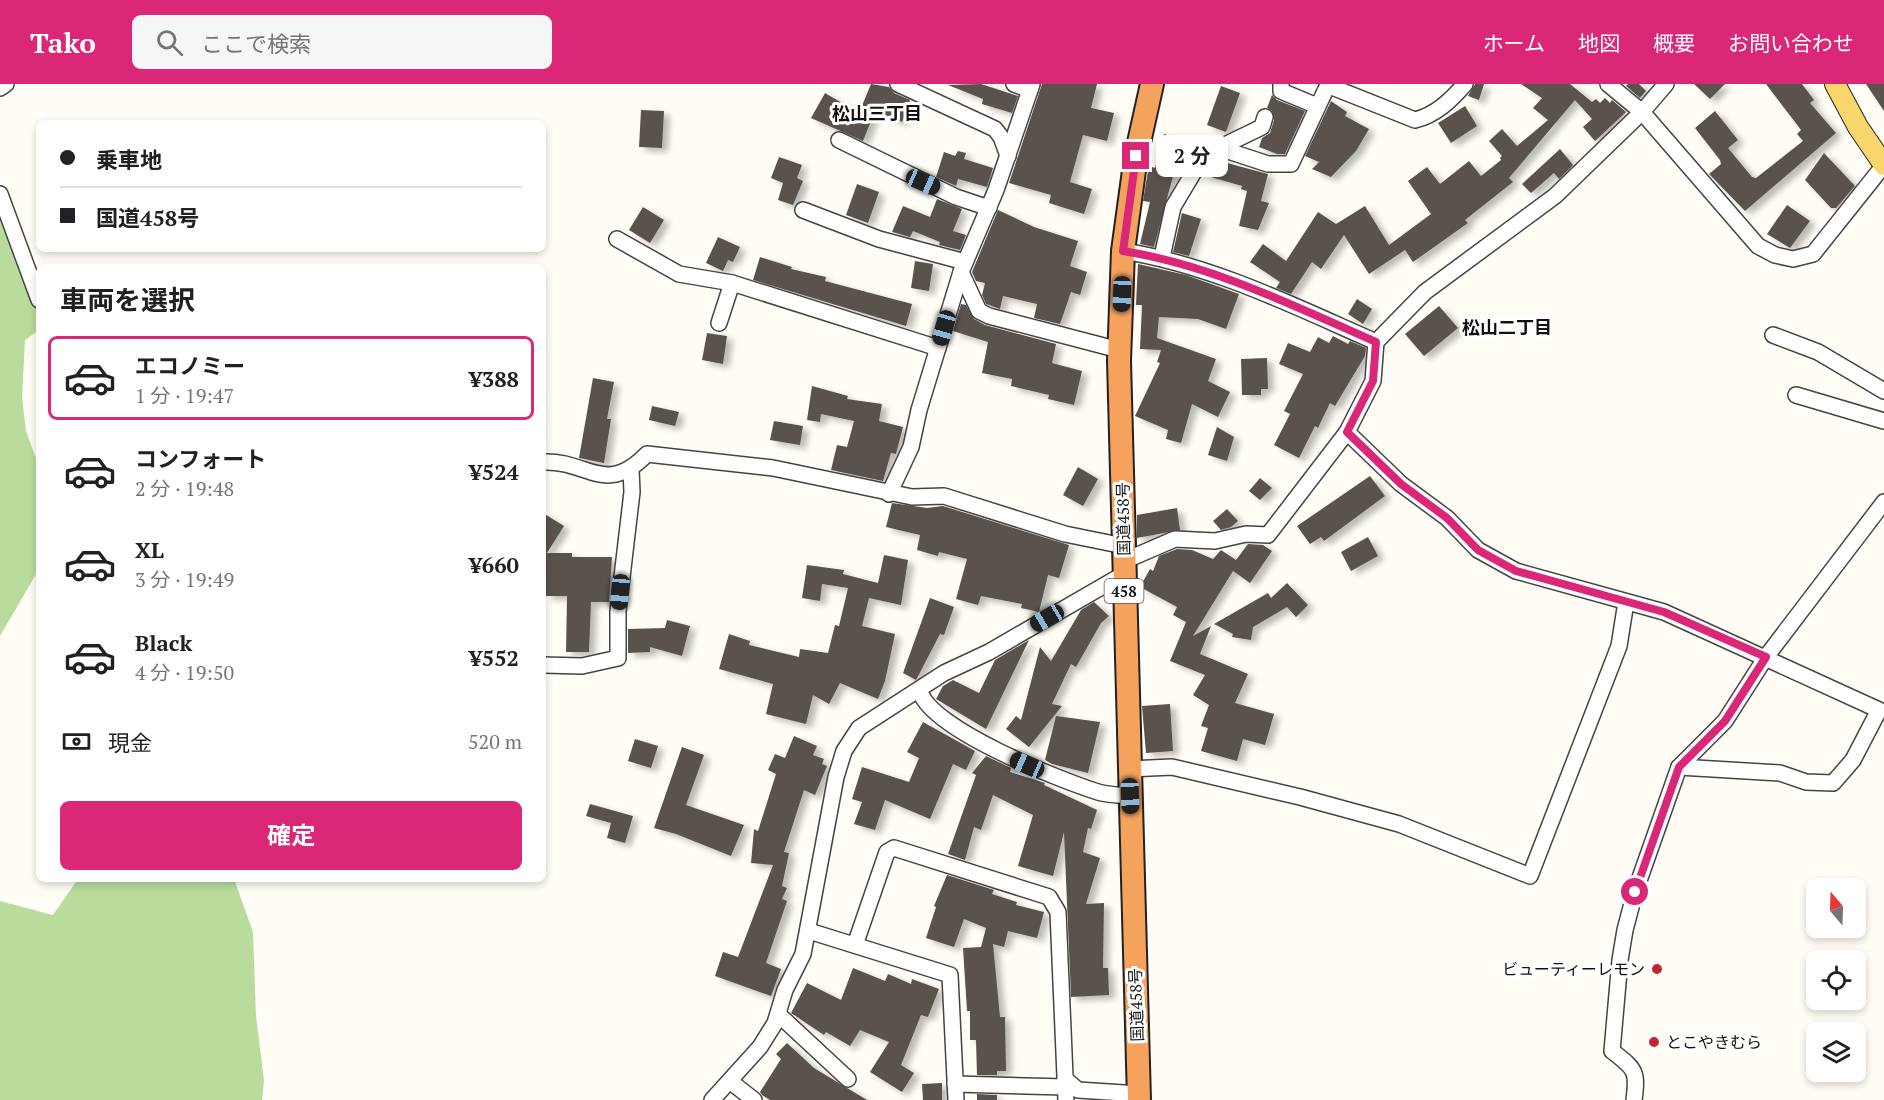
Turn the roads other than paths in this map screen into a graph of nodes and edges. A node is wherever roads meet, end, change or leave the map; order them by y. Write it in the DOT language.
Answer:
graph roads {
  1 [pos="6,84"];
  2 [pos="898,84"];
  3 [pos="1014,84"];
  4 [pos="1152,84"];
  5 [pos="1281,84"];
  6 [pos="1465,84"];
  7 [pos="1608,84"];
  8 [pos="1666,84"];
  9 [pos="1835,84"];
  10 [pos="1031,87"];
  11 [pos="0,88"];
  12 [pos="1317,106"];
  13 [pos="1642,112"];
  14 [pos="1265,117"];
  15 [pos="839,140"];
  16 [pos="1219,148"];
  17 [pos="1008,156"];
  18 [pos="1884,165"];
  19 [pos="0,195"];
  20 [pos="989,208"];
  21 [pos="803,210"];
  22 [pos="617,239"];
  23 [pos="1123,251"];
  24 [pos="1162,257"];
  25 [pos="963,267"];
  26 [pos="732,283"];
  27 [pos="36,292"];
  28 [pos="719,323"];
  29 [pos="1773,335"];
  30 [pos="1376,342"];
  31 [pos="938,348"];
  32 [pos="1119,350"];
  33 [pos="1884,391"];
  34 [pos="1796,395"];
  35 [pos="1884,420"];
  36 [pos="1347,432"];
  37 [pos="546,462"];
  38 [pos="631,470"];
  39 [pos="889,494"];
  40 [pos="1884,502"];
  41 [pos="1124,560"];
  42 [pos="1626,602"];
  43 [pos="1766,657"];
  44 [pos="546,665"];
  45 [pos="920,691"];
  46 [pos="1679,767"];
  47 [pos="1129,770"];
  48 [pos="1130,796"];
  49 [pos="809,931"];
  50 [pos="855,945"];
  51 [pos="778,1014"];
  52 [pos="848,1080"];
  53 [pos="731,1082"];
  54 [pos="956,1084"];
  55 [pos="1066,1088"];
  56 [pos="1139,1097"];
  57 [pos="712,1100"];
  58 [pos="754,1100"];
  59 [pos="956,1100"];
  60 [pos="1634,1100"];
  1 -- 11 [label="street"];
  2 -- 17 [label="street"];
  3 -- 10 [label="street"];
  4 -- 23 [label="highway, 国道458号 / 458"];
  5 -- 12 [label="street"];
  6 -- 12 [label="street"];
  7 -- 13 [label="street"];
  8 -- 13 [label="street"];
  9 -- 18 [label="main road"];
  10 -- 17 [label="street"];
  12 -- 16 [label="street"];
  13 -- 18 [label="street"];
  13 -- 30 [label="street"];
  14 -- 16 [label="street"];
  15 -- 20 [label="street"];
  16 -- 24 [label="street"];
  17 -- 20 [label="street"];
  19 -- 27 [label="street"];
  20 -- 25 [label="street"];
  21 -- 25 [label="street"];
  22 -- 26 [label="street"];
  23 -- 24 [label="street"];
  23 -- 32 [label="highway, 国道458号 / 458"];
  24 -- 30 [label="street"];
  25 -- 31 [label="street"];
  25 -- 32 [label="street"];
  26 -- 28 [label="street"];
  26 -- 31 [label="street"];
  29 -- 33 [label="street"];
  30 -- 36 [label="street"];
  31 -- 39 [label="street"];
  32 -- 41 [label="highway, 国道458号 / 458"];
  34 -- 35 [label="street"];
  36 -- 41 [label="street"];
  36 -- 42 [label="street"];
  37 -- 38 [label="street"];
  38 -- 39 [label="street"];
  38 -- 44 [label="street"];
  39 -- 41 [label="street"];
  40 -- 43 [label="street"];
  41 -- 45 [label="street"];
  41 -- 47 [label="highway, 国道458号 / 458"];
  42 -- 43 [label="street"];
  42 -- 47 [label="street"];
  43 -- 46 [label="street"];
  43 -- 46 [label="street"];
  45 -- 48 [label="street"];
  45 -- 49 [label="street"];
  46 -- 60 [label="street"];
  47 -- 48 [label="highway, 国道458号 / 458"];
  48 -- 56 [label="highway, 国道458号 / 458"];
  49 -- 50 [label="street"];
  49 -- 51 [label="street"];
  50 -- 54 [label="street"];
  50 -- 55 [label="street"];
  51 -- 52 [label="street"];
  51 -- 53 [label="street"];
  53 -- 57 [label="street"];
  53 -- 58 [label="street"];
  54 -- 55 [label="street"];
  54 -- 59 [label="street"];
  55 -- 56 [label="street"];
}
